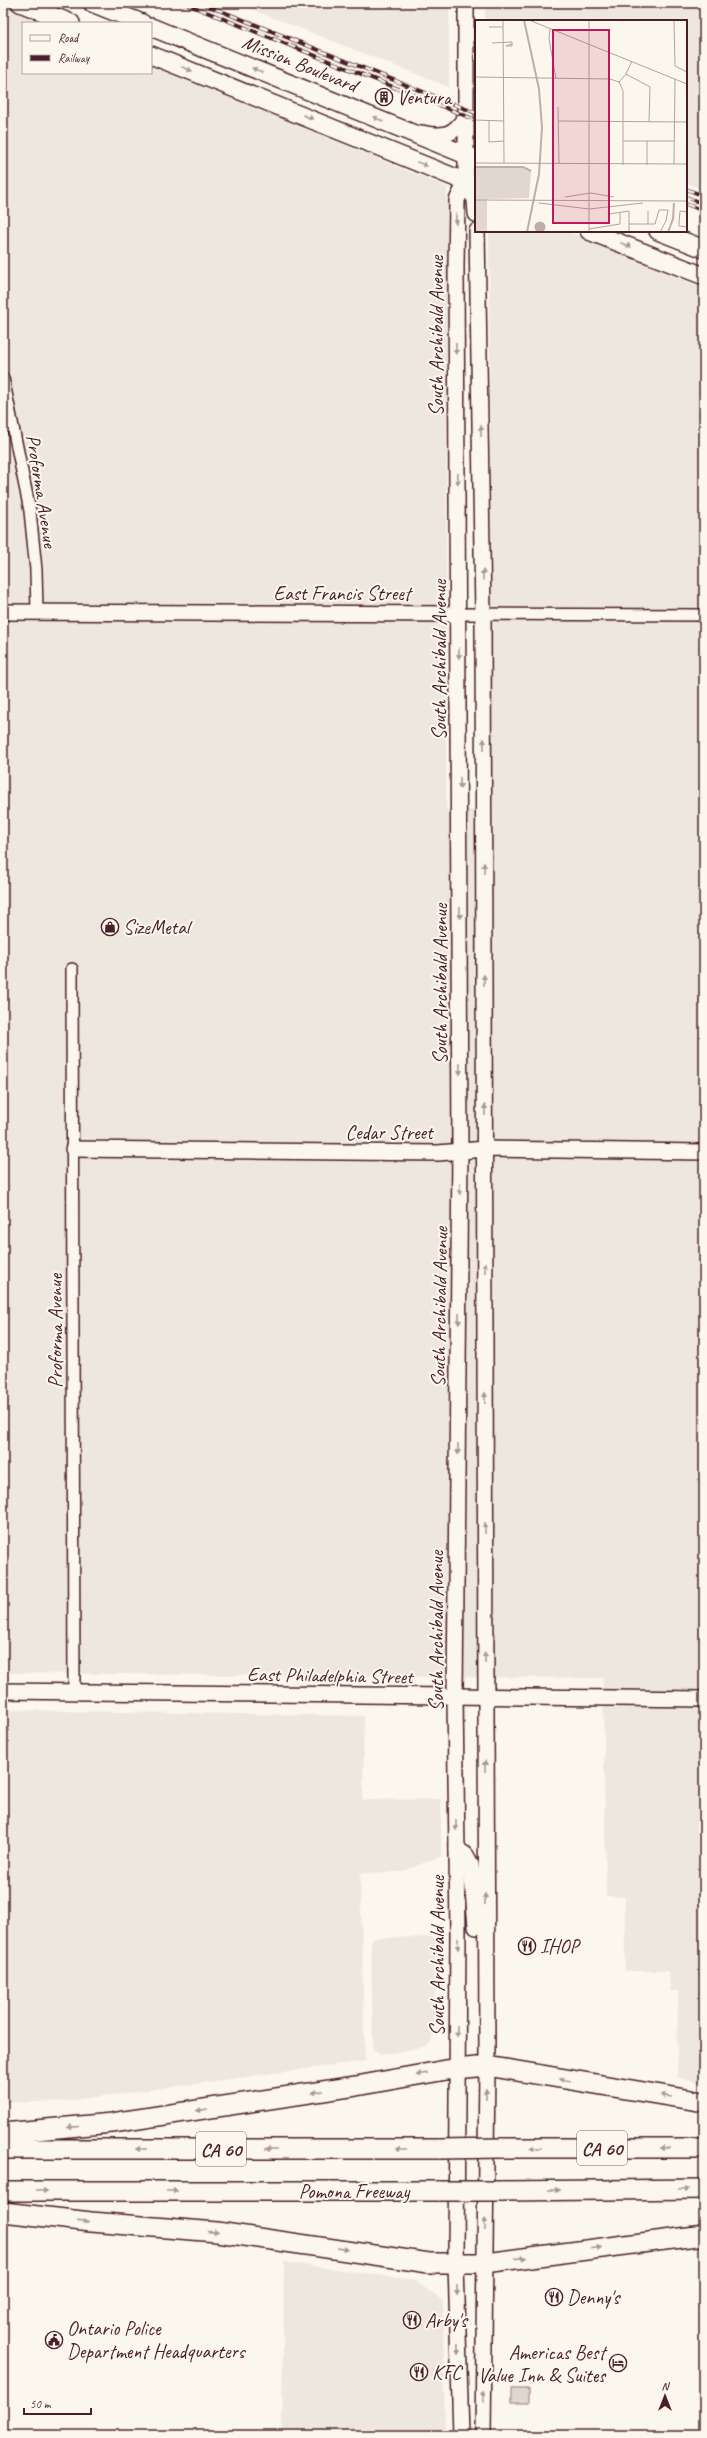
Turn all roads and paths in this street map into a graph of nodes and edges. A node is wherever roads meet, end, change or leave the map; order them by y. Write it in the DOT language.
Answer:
graph roads {
  1 [pos="20,3"];
  2 [pos="92,3"];
  3 [pos="466,3"];
  4 [pos="68,22"];
  5 [pos="140,22"];
  6 [pos="152,27"];
  7 [pos="152,54"];
  8 [pos="466,116"];
  9 [pos="400,128"];
  10 [pos="471,157"];
  11 [pos="471,184"];
  12 [pos="475,200"];
  13 [pos="477,232"];
  14 [pos="592,232"];
  15 [pos="661,232"];
  16 [pos="704,249"];
  17 [pos="704,276"];
  18 [pos="3,378"];
  19 [pos="3,612"];
  20 [pos="37,612"];
  21 [pos="459,614"];
  22 [pos="483,614"];
  23 [pos="704,615"];
  24 [pos="72,969"];
  25 [pos="73,1149"];
  26 [pos="485,1149"];
  27 [pos="460,1150"];
  28 [pos="704,1152"];
  29 [pos="3,1691"];
  30 [pos="74,1692"];
  31 [pos="455,1697"];
  32 [pos="485,1697"];
  33 [pos="704,1699"];
  34 [pos="456,1849"];
  35 [pos="486,1994"];
  36 [pos="486,2066"];
  37 [pos="457,2068"];
  38 [pos="704,2102"];
  39 [pos="3,2133"];
  40 [pos="704,2148"];
  41 [pos="3,2149"];
  42 [pos="704,2189"];
  43 [pos="3,2190"];
  44 [pos="3,2212"];
  45 [pos="704,2235"];
  46 [pos="485,2263"];
  47 [pos="456,2264"];
  48 [pos="461,2435"];
  49 [pos="483,2435"];
  1 -- 4 [label="main road"];
  2 -- 5 [label="main road"];
  3 -- 8 [label="main road, South Archibald Avenue"];
  9 -- 6 [label="main road, Mission Boulevard, one-way"];
  7 -- 11 [label="main road, one-way"];
  8 -- 9 [label="main road"];
  8 -- 10 [label="main road, South Archibald Avenue"];
  9 -- 10 [label="main road, Mission Boulevard"];
  10 -- 11 [label="main road, South Archibald Avenue"];
  11 -- 12 [label="main road, South Archibald Avenue"];
  11 -- 21 [label="main road, South Archibald Avenue, one-way"];
  22 -- 13 [label="main road, one-way"];
  14 -- 17 [label="main road, one-way"];
  15 -- 16 [label="main road"];
  18 -- 20 [label="street, Proforma Avenue"];
  19 -- 20 [label="main road, East Francis Street"];
  20 -- 21 [label="main road, East Francis Street"];
  21 -- 22 [label="street, East Francis Street"];
  21 -- 27 [label="main road, South Archibald Avenue, one-way"];
  22 -- 23 [label="street, East Francis Street"];
  26 -- 22 [label="main road, one-way"];
  24 -- 25 [label="street, Proforma Avenue"];
  25 -- 27 [label="main road, Cedar Street"];
  25 -- 30 [label="street, Proforma Avenue"];
  26 -- 27 [label="main road, Cedar Street"];
  26 -- 28 [label="main road, Cedar Street"];
  32 -- 26 [label="main road, one-way"];
  27 -- 31 [label="main road, South Archibald Avenue, one-way"];
  29 -- 30 [label="main road, East Philadelphia Street"];
  30 -- 31 [label="main road, East Philadelphia Street"];
  31 -- 32 [label="main road, East Philadelphia Street"];
  31 -- 34 [label="main road, South Archibald Avenue, one-way"];
  32 -- 33 [label="main road, East Philadelphia Street"];
  35 -- 32 [label="main road, one-way"];
  34 -- 35 [label="main road"];
  34 -- 37 [label="main road, South Archibald Avenue, one-way"];
  35 -- 36 [label="main road"];
  36 -- 37 [label="highway"];
  38 -- 36 [label="highway, one-way"];
  46 -- 36 [label="main road, one-way"];
  37 -- 39 [label="highway, one-way"];
  37 -- 47 [label="main road, South Archibald Avenue"];
  40 -- 41 [label="highway, CA 60, one-way, bridge"];
  43 -- 42 [label="highway, Pomona Freeway / CA 60, one-way, bridge"];
  44 -- 47 [label="highway, one-way"];
  46 -- 45 [label="highway, one-way"];
  46 -- 47 [label="highway"];
  49 -- 46 [label="main road, one-way"];
  47 -- 48 [label="main road, South Archibald Avenue, one-way"];
}
